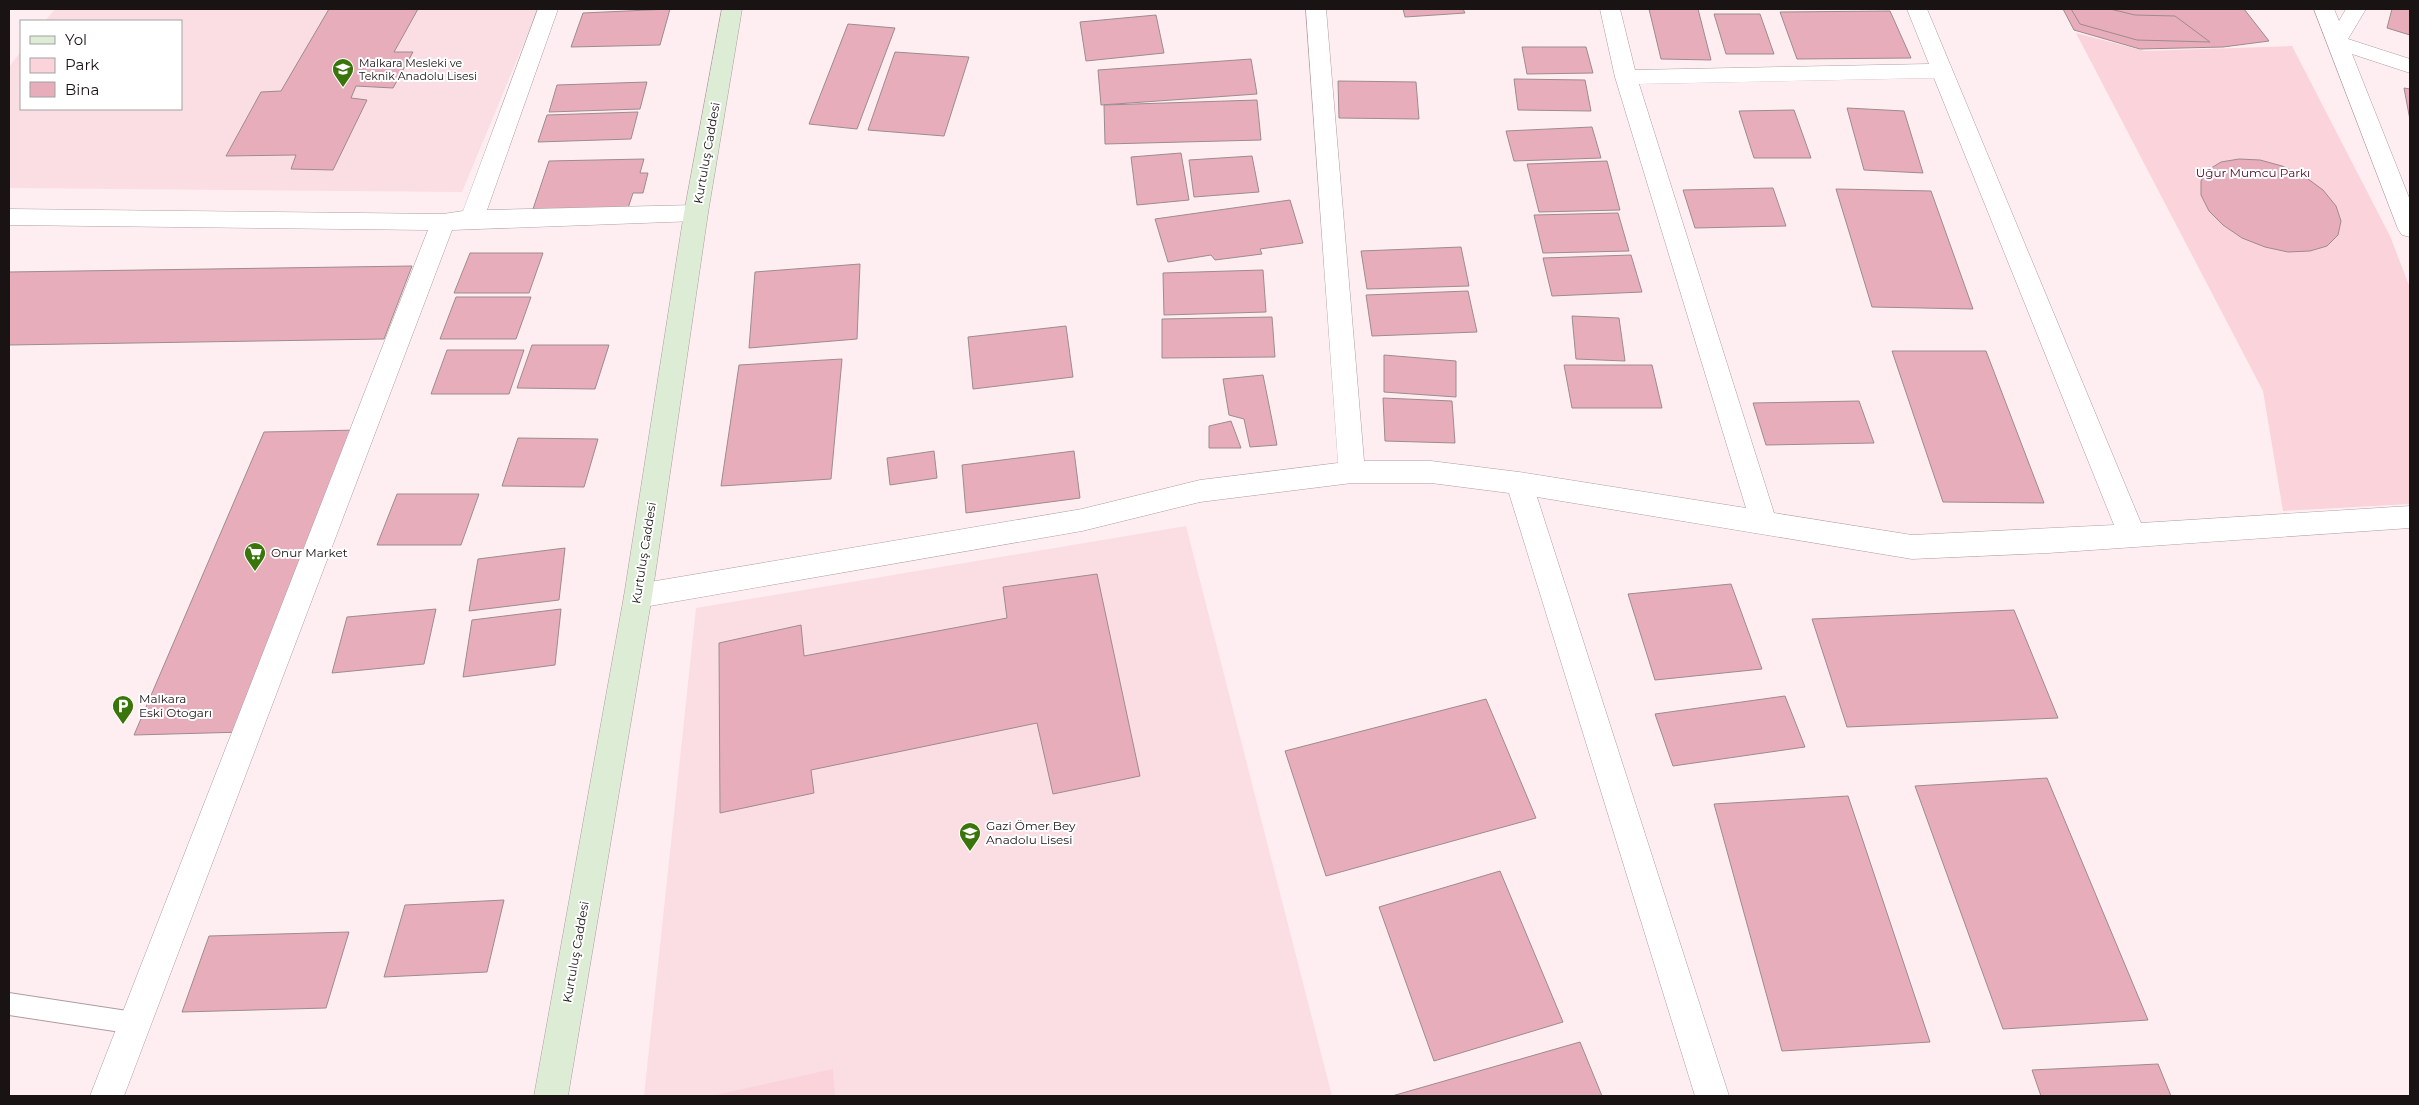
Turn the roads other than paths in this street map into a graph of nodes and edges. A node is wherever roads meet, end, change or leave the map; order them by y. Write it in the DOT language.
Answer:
graph roads {
  1 [pos="548,9"];
  2 [pos="732,9"];
  3 [pos="1316,9"];
  4 [pos="1610,9"];
  5 [pos="1917,9"];
  6 [pos="2324,9"];
  7 [pos="2356,9"];
  8 [pos="2336,42"];
  9 [pos="2410,66"];
  10 [pos="1942,71"];
  11 [pos="1626,77"];
  12 [pos="696,213"];
  13 [pos="9,217"];
  14 [pos="472,218"];
  15 [pos="443,222"];
  16 [pos="2410,229"];
  17 [pos="1352,472"];
  18 [pos="1519,483"];
  19 [pos="2410,517"];
  20 [pos="1764,524"];
  21 [pos="2132,536"];
  22 [pos="638,596"];
  23 [pos="9,1004"];
  24 [pos="134,1023"];
  25 [pos="107,1096"];
  26 [pos="551,1096"];
  27 [pos="1712,1096"];
  1 -- 14 [label="street"];
  2 -- 12 [label="street, Kurtuluş Caddesi"];
  3 -- 17 [label="street"];
  4 -- 11 [label="street"];
  5 -- 10 [label="street"];
  6 -- 8 [label="street"];
  7 -- 8 [label="street"];
  8 -- 9 [label="street"];
  8 -- 16 [label="street"];
  10 -- 11 [label="street"];
  10 -- 21 [label="street"];
  11 -- 20 [label="street"];
  12 -- 14 [label="street"];
  12 -- 22 [label="street, Kurtuluş Caddesi"];
  13 -- 15 [label="street"];
  14 -- 15 [label="street"];
  15 -- 24 [label="street"];
  17 -- 18 [label="street"];
  17 -- 22 [label="street"];
  18 -- 20 [label="street"];
  18 -- 27 [label="street"];
  19 -- 21 [label="street"];
  20 -- 21 [label="street"];
  22 -- 26 [label="street, Kurtuluş Caddesi"];
  23 -- 24 [label="lane"];
  24 -- 25 [label="street"];
}
